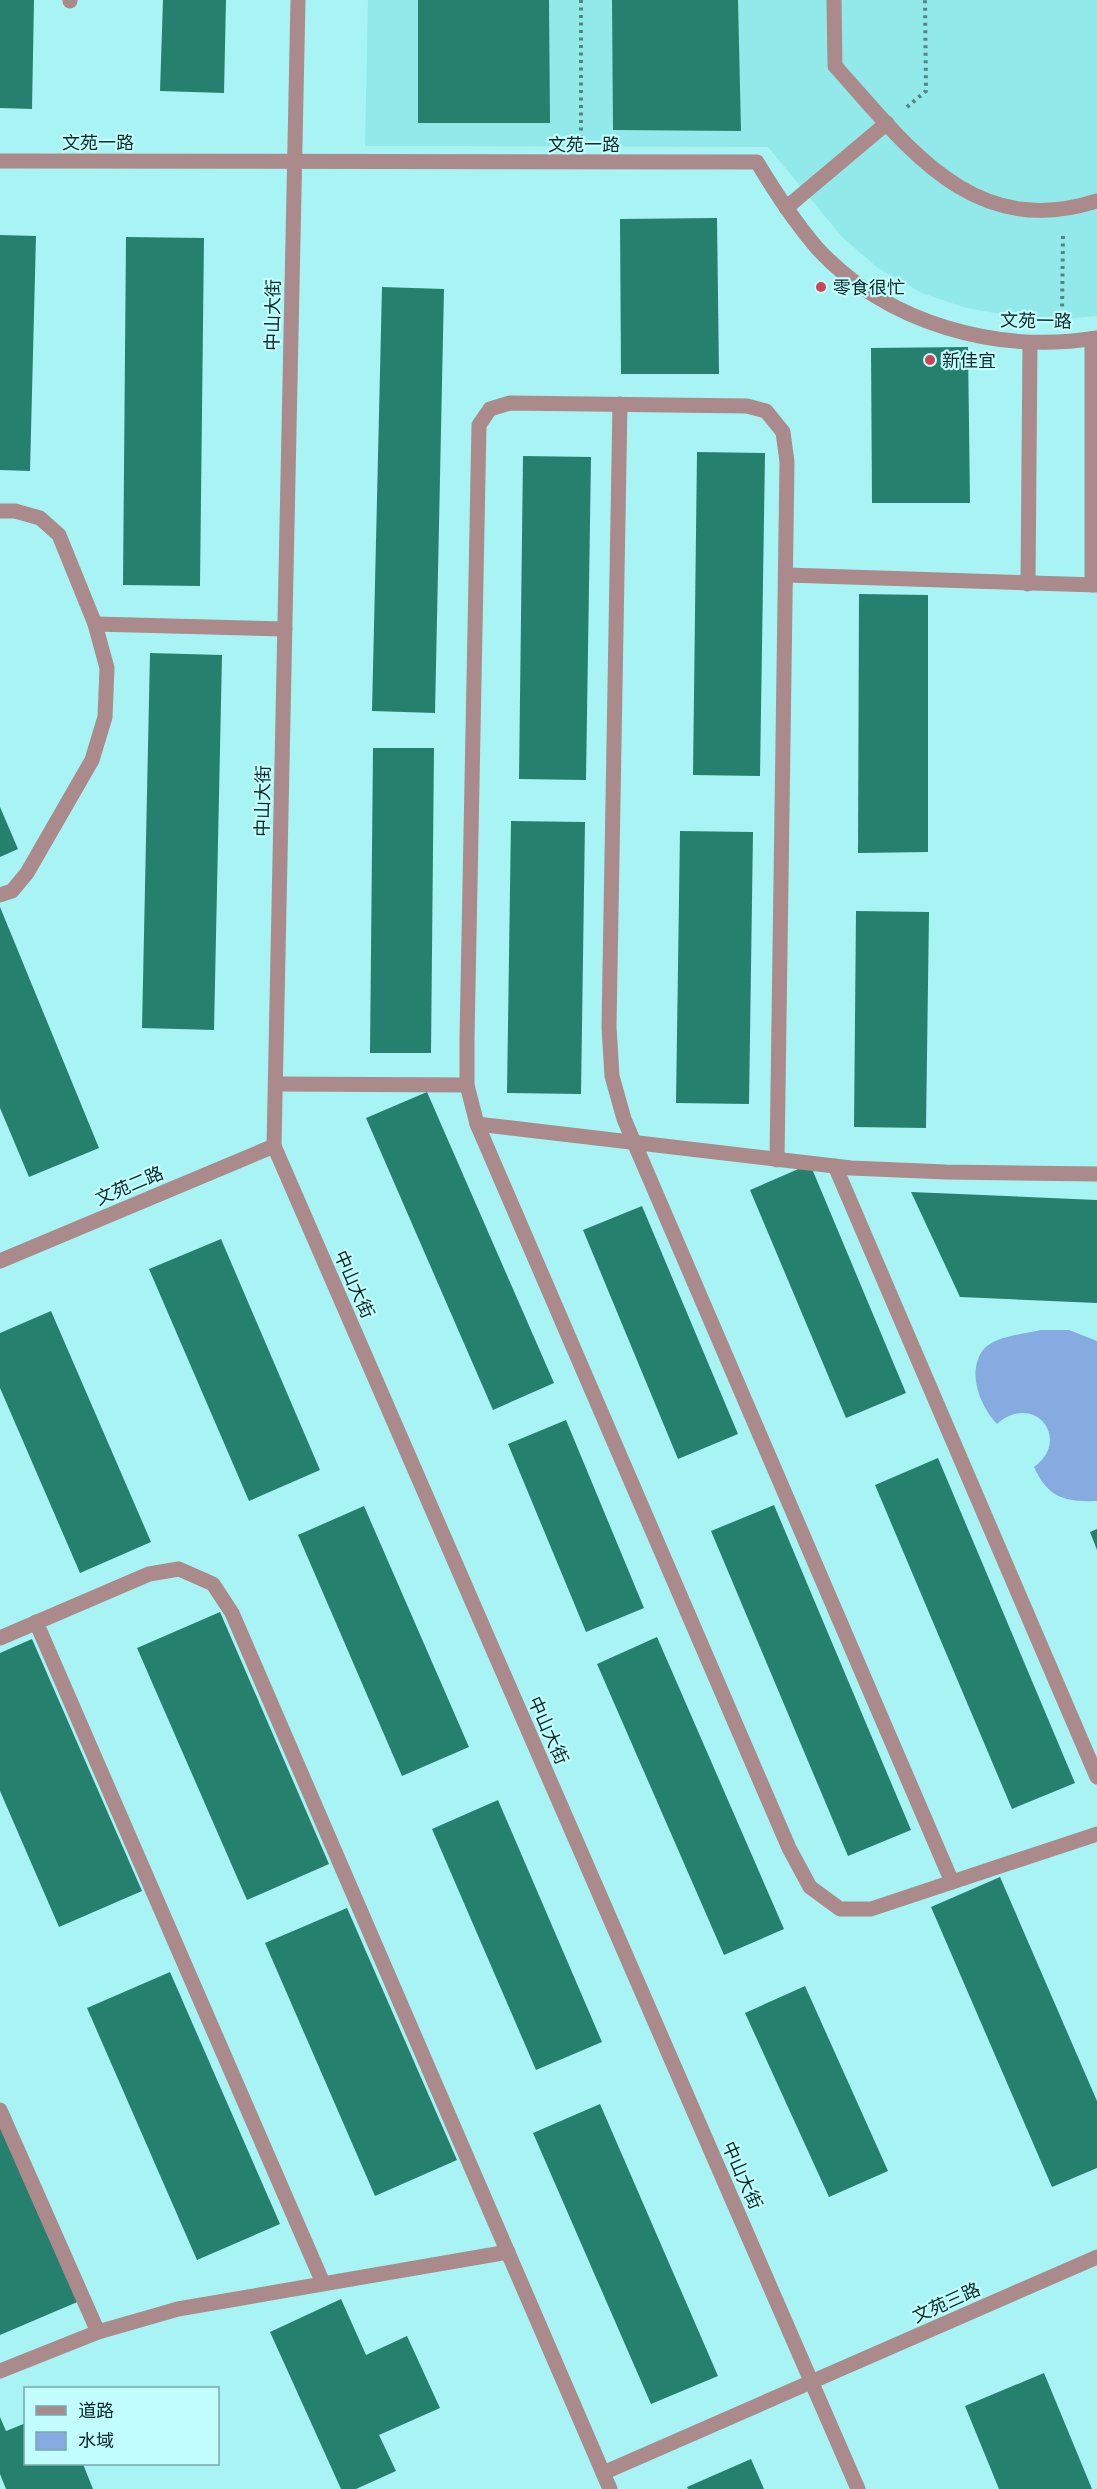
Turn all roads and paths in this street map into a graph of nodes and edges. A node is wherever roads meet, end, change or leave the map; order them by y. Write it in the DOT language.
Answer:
graph roads {
  1 [pos="298,0"];
  2 [pos="581,0"];
  3 [pos="834,0"];
  4 [pos="925,0"];
  5 [pos="887,123"];
  6 [pos="0,161"];
  7 [pos="295,162"];
  8 [pos="581,164"];
  9 [pos="1097,201"];
  10 [pos="786,208"];
  11 [pos="1063,210"];
  12 [pos="1095,338"];
  13 [pos="1062,342"];
  14 [pos="1030,343"];
  15 [pos="620,404"];
  16 [pos="0,511"];
  17 [pos="787,575"];
  18 [pos="1028,584"];
  19 [pos="1095,585"];
  20 [pos="95,624"];
  21 [pos="285,629"];
  22 [pos="0,895"];
  23 [pos="276,1084"];
  24 [pos="467,1085"];
  25 [pos="477,1124"];
  26 [pos="635,1144"];
  27 [pos="274,1146"];
  28 [pos="777,1160"];
  29 [pos="835,1166"];
  30 [pos="1097,1174"];
  31 [pos="0,1261"];
  32 [pos="36,1622"];
  33 [pos="0,1638"];
  34 [pos="1097,1777"];
  35 [pos="1097,1834"];
  36 [pos="952,1882"];
  37 [pos="0,2110"];
  38 [pos="508,2252"];
  39 [pos="1097,2257"];
  40 [pos="323,2283"];
  41 [pos="98,2332"];
  42 [pos="0,2371"];
  43 [pos="811,2382"];
  44 [pos="603,2473"];
  45 [pos="610,2489"];
  46 [pos="858,2489"];
  1 -- 7 [label="street, 中山大街"];
  2 -- 8 [label="path"];
  3 -- 5 [label="street"];
  4 -- 5 [label="path"];
  5 -- 10 [label="street"];
  5 -- 11 [label="street"];
  6 -- 7 [label="street, 文苑一路"];
  7 -- 8 [label="street, 文苑一路"];
  7 -- 21 [label="street, 中山大街"];
  8 -- 10 [label="street, 文苑一路"];
  9 -- 11 [label="street"];
  10 -- 14 [label="street, 文苑一路"];
  11 -- 13 [label="path"];
  12 -- 13 [label="street, 文苑一路"];
  12 -- 19 [label="street"];
  13 -- 14 [label="street, 文苑一路"];
  14 -- 18 [label="street"];
  15 -- 17 [label="street"];
  15 -- 24 [label="street"];
  15 -- 26 [label="street"];
  16 -- 20 [label="street"];
  17 -- 18 [label="street"];
  17 -- 28 [label="street"];
  18 -- 19 [label="street"];
  20 -- 21 [label="street"];
  20 -- 22 [label="street"];
  21 -- 23 [label="street, 中山大街"];
  23 -- 24 [label="street"];
  23 -- 27 [label="street, 中山大街"];
  24 -- 25 [label="street"];
  25 -- 26 [label="street"];
  25 -- 36 [label="street"];
  26 -- 28 [label="street"];
  26 -- 36 [label="street"];
  27 -- 31 [label="street, 文苑二路"];
  27 -- 43 [label="street, 中山大街"];
  28 -- 29 [label="street"];
  29 -- 30 [label="street"];
  29 -- 34 [label="street"];
  32 -- 33 [label="street"];
  32 -- 38 [label="street"];
  32 -- 40 [label="street"];
  35 -- 36 [label="street"];
  37 -- 41 [label="street"];
  38 -- 40 [label="street"];
  38 -- 44 [label="street"];
  39 -- 43 [label="street, 文苑三路"];
  40 -- 41 [label="street"];
  41 -- 42 [label="street"];
  43 -- 44 [label="street, 文苑三路"];
  43 -- 46 [label="street, 中山大街"];
  44 -- 45 [label="street"];
}
